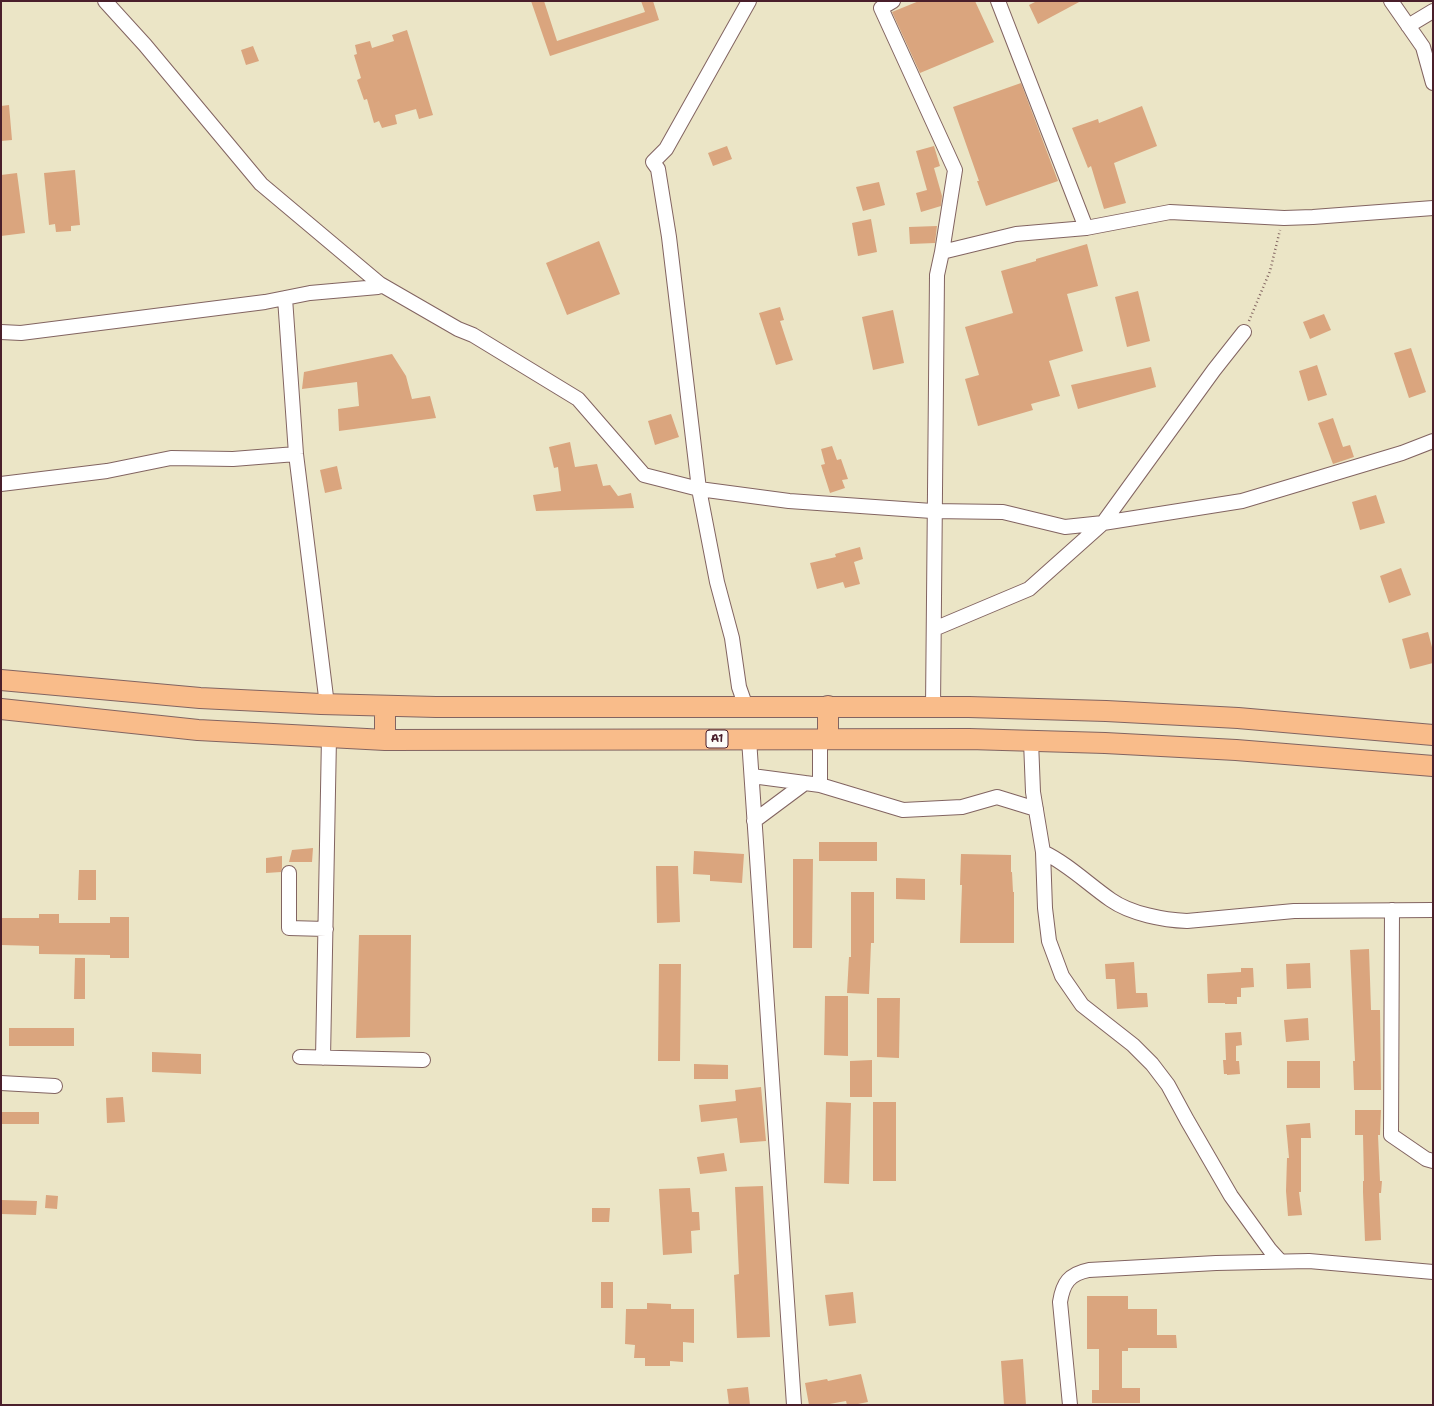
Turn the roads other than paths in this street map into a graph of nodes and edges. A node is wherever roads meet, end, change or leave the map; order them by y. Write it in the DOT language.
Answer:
graph roads {
  1 [pos="105,1"];
  2 [pos="749,1"];
  3 [pos="893,1"];
  4 [pos="998,1"];
  5 [pos="1391,1"];
  6 [pos="1433,11"];
  7 [pos="1408,26"];
  8 [pos="1433,83"];
  9 [pos="1433,208"];
  10 [pos="1086,228"];
  11 [pos="942,252"];
  12 [pos="380,284"];
  13 [pos="286,298"];
  14 [pos="1,332"];
  15 [pos="1244,332"];
  16 [pos="1433,441"];
  17 [pos="296,454"];
  18 [pos="1,484"];
  19 [pos="700,489"];
  20 [pos="936,511"];
  21 [pos="1103,523"];
  22 [pos="934,630"];
  23 [pos="1,680"];
  24 [pos="327,704"];
  25 [pos="385,706"];
  26 [pos="828,706"];
  27 [pos="746,707"];
  28 [pos="933,707"];
  29 [pos="1,709"];
  30 [pos="1433,735"];
  31 [pos="329,737"];
  32 [pos="749,739"];
  33 [pos="824,739"];
  34 [pos="385,740"];
  35 [pos="1031,741"];
  36 [pos="1433,766"];
  37 [pos="752,776"];
  38 [pos="805,783"];
  39 [pos="820,785"];
  40 [pos="1036,808"];
  41 [pos="754,821"];
  42 [pos="1043,852"];
  43 [pos="289,873"];
  44 [pos="1392,910"];
  45 [pos="1433,910"];
  46 [pos="326,929"];
  47 [pos="300,1057"];
  48 [pos="323,1058"];
  49 [pos="423,1060"];
  50 [pos="1,1083"];
  51 [pos="55,1086"];
  52 [pos="1433,1161"];
  53 [pos="1280,1261"];
  54 [pos="1433,1272"];
  55 [pos="794,1405"];
  56 [pos="1070,1405"];
  1 -- 12 [label="street"];
  2 -- 19 [label="street"];
  3 -- 11 [label="street"];
  4 -- 10 [label="street"];
  5 -- 7 [label="street"];
  6 -- 7 [label="street"];
  7 -- 8 [label="street"];
  9 -- 10 [label="street"];
  10 -- 11 [label="street"];
  11 -- 20 [label="street"];
  12 -- 13 [label="street"];
  12 -- 19 [label="street"];
  13 -- 14 [label="street"];
  13 -- 17 [label="street"];
  15 -- 21 [label="street"];
  16 -- 21 [label="street"];
  17 -- 18 [label="street"];
  17 -- 24 [label="street"];
  19 -- 20 [label="street"];
  19 -- 27 [label="street"];
  20 -- 21 [label="street"];
  20 -- 22 [label="street"];
  21 -- 22 [label="street"];
  22 -- 28 [label="street"];
  23 -- 24 [label="highway"];
  24 -- 25 [label="highway"];
  25 -- 27 [label="highway"];
  25 -- 34 [label="highway"];
  26 -- 27 [label="highway"];
  26 -- 28 [label="highway"];
  26 -- 33 [label="highway"];
  28 -- 30 [label="highway"];
  29 -- 31 [label="highway, A1"];
  31 -- 34 [label="highway, A1"];
  31 -- 46 [label="street"];
  32 -- 33 [label="highway, A1"];
  32 -- 34 [label="highway, A1"];
  32 -- 37 [label="street"];
  33 -- 35 [label="highway, A1"];
  33 -- 39 [label="street"];
  35 -- 36 [label="highway, A1"];
  35 -- 40 [label="street"];
  37 -- 38 [label="street"];
  37 -- 41 [label="street"];
  38 -- 39 [label="street"];
  38 -- 41 [label="street"];
  39 -- 40 [label="street"];
  40 -- 42 [label="street"];
  41 -- 55 [label="street"];
  42 -- 44 [label="street"];
  42 -- 53 [label="street"];
  43 -- 46 [label="street"];
  44 -- 45 [label="street"];
  44 -- 52 [label="street"];
  46 -- 48 [label="street"];
  47 -- 48 [label="street"];
  48 -- 49 [label="street"];
  50 -- 51 [label="street"];
  53 -- 54 [label="street"];
  53 -- 56 [label="street"];
}
